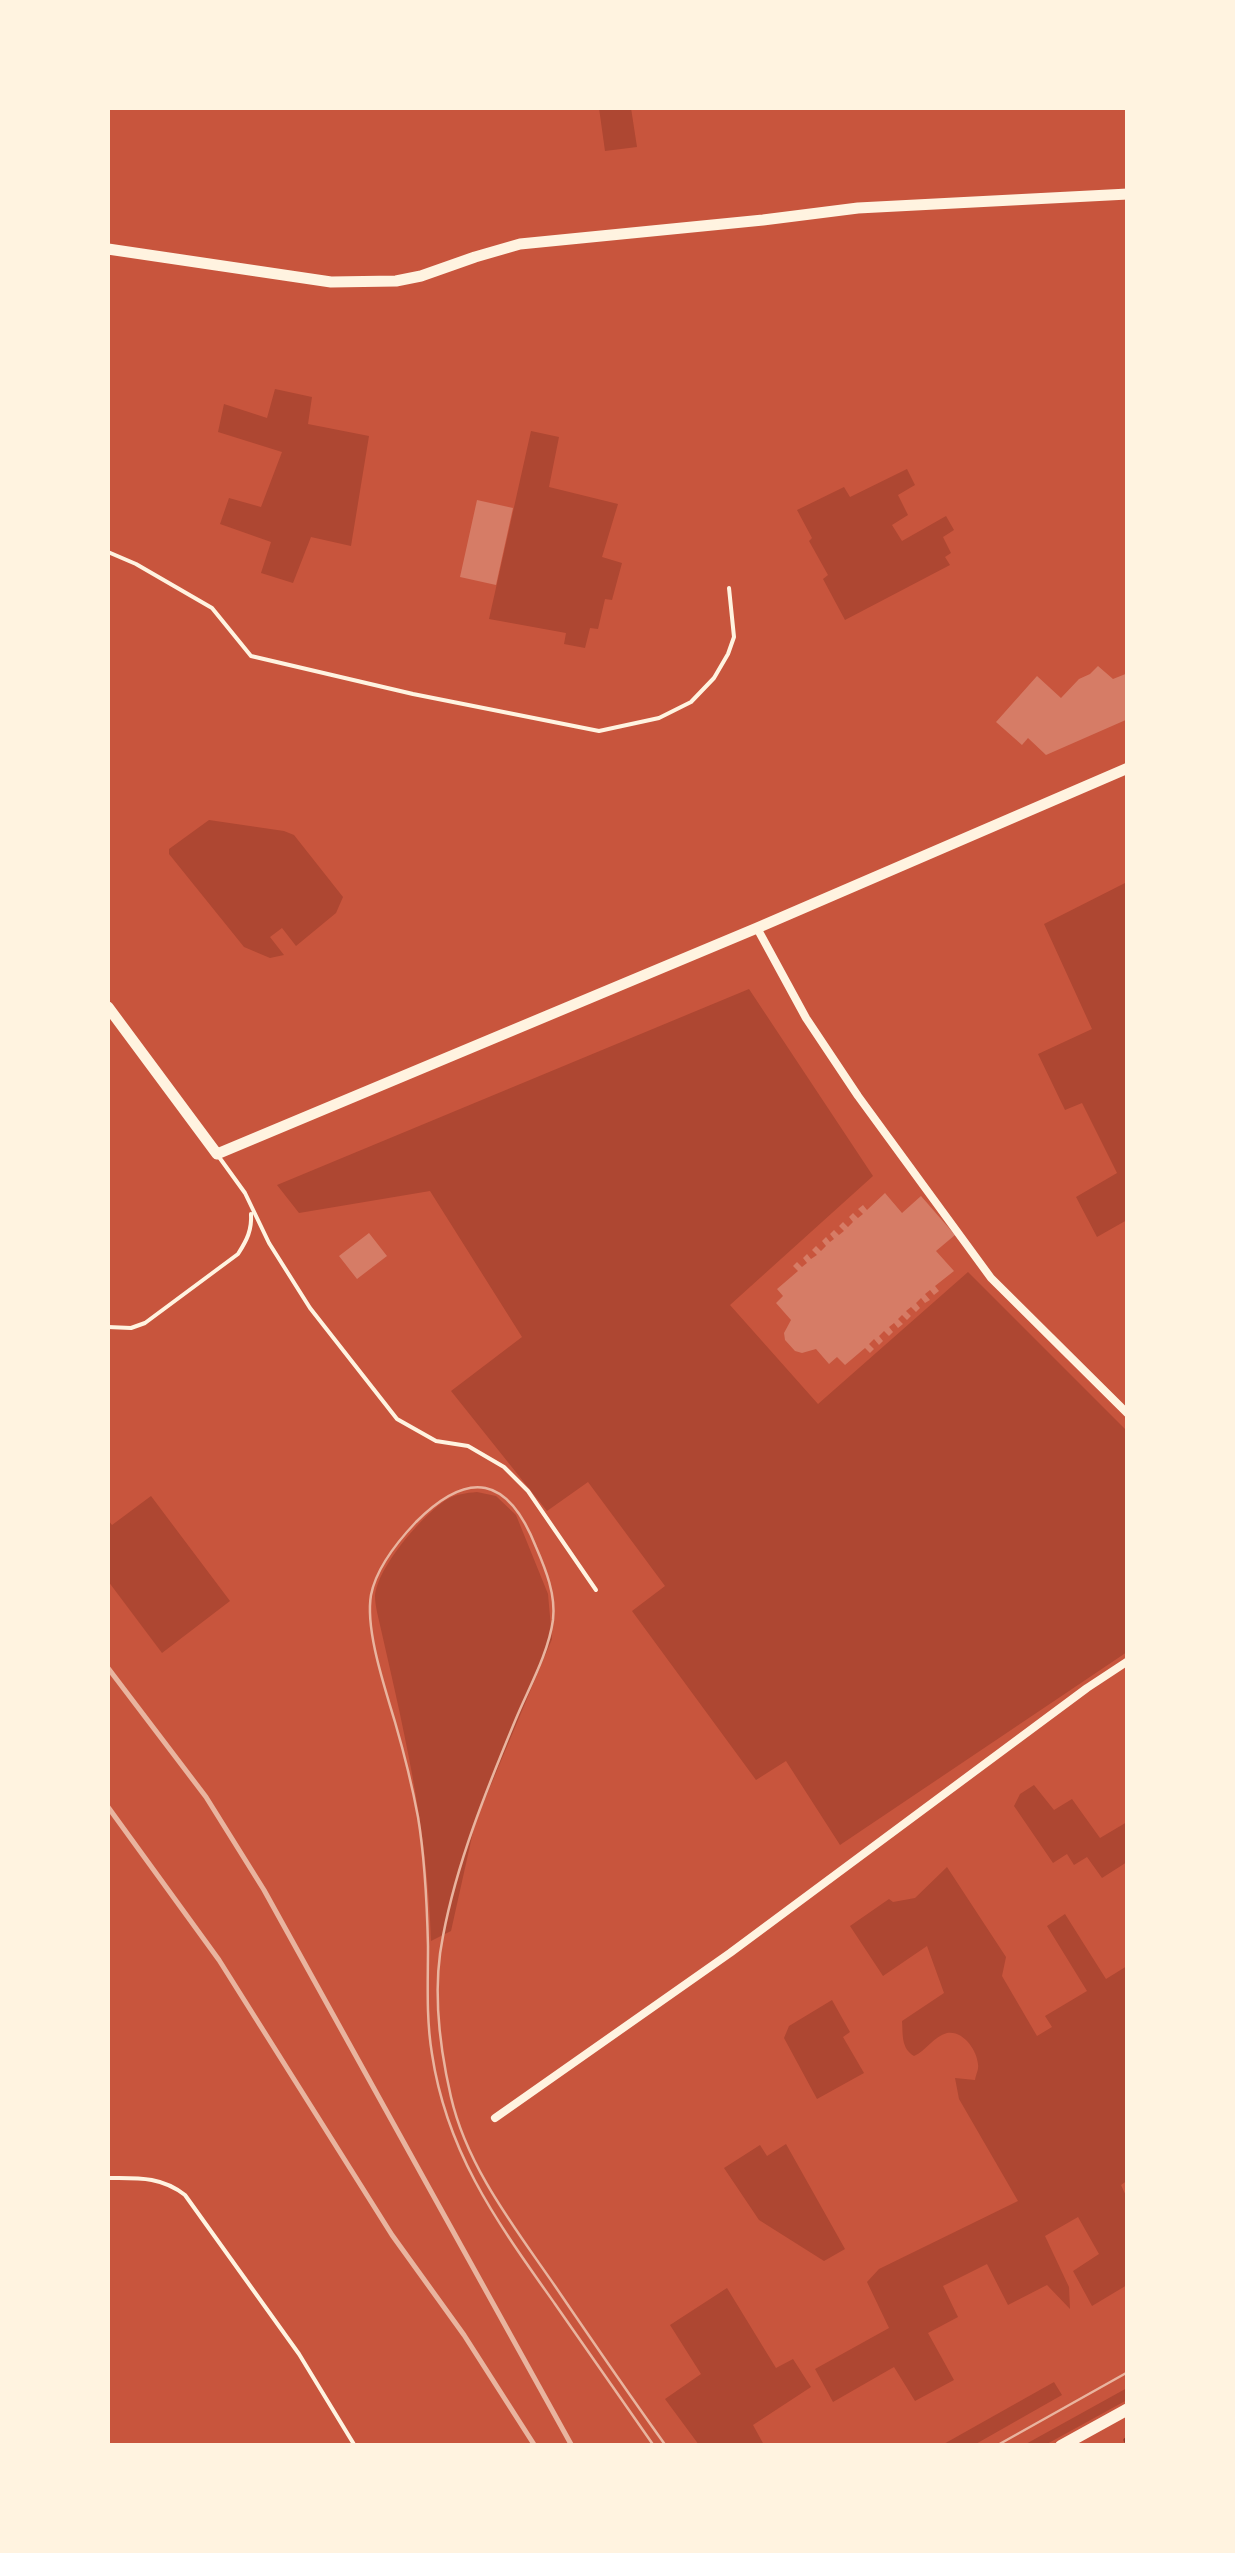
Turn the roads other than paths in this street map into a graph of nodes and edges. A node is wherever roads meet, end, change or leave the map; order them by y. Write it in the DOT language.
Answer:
graph roads {
  1 [pos="1128,194"];
  2 [pos="108,249"];
  3 [pos="108,552"];
  4 [pos="729,588"];
  5 [pos="1128,768"];
  6 [pos="757,928"];
  7 [pos="108,1007"];
  8 [pos="217,1154"];
  9 [pos="251,1209"];
  10 [pos="108,1326"];
  11 [pos="1128,1414"];
  12 [pos="596,1590"];
  13 [pos="1128,1661"];
  14 [pos="495,2118"];
  15 [pos="108,2178"];
  16 [pos="1128,2408"];
  17 [pos="355,2446"];
  18 [pos="1061,2446"];
  1 -- 2 [label="main road"];
  3 -- 4 [label="lane"];
  5 -- 6 [label="main road"];
  6 -- 8 [label="main road"];
  6 -- 11 [label="street"];
  7 -- 8 [label="main road"];
  8 -- 9 [label="lane"];
  9 -- 10 [label="lane"];
  9 -- 12 [label="lane"];
  13 -- 14 [label="street"];
  15 -- 17 [label="lane"];
  16 -- 18 [label="main road"];
}
